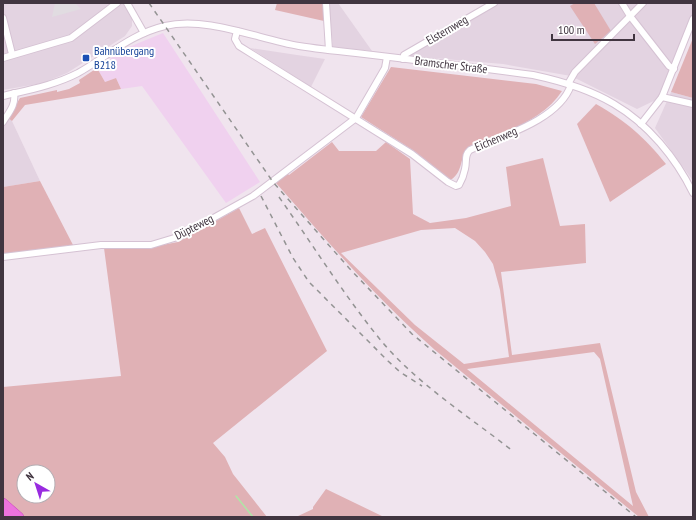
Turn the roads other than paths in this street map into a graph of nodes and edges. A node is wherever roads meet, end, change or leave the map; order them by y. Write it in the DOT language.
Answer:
graph roads {
  1 [pos="117,3"];
  2 [pos="127,3"];
  3 [pos="326,3"];
  4 [pos="494,3"];
  5 [pos="622,3"];
  6 [pos="644,3"];
  7 [pos="630,16"];
  8 [pos="3,18"];
  9 [pos="693,19"];
  10 [pos="236,31"];
  11 [pos="144,33"];
  12 [pos="329,50"];
  13 [pos="12,54"];
  14 [pos="387,57"];
  15 [pos="3,58"];
  16 [pos="403,59"];
  17 [pos="674,69"];
  18 [pos="570,84"];
  19 [pos="14,93"];
  20 [pos="3,96"];
  21 [pos="662,97"];
  22 [pos="693,104"];
  23 [pos="356,118"];
  24 [pos="3,122"];
  25 [pos="641,124"];
  26 [pos="693,193"];
  27 [pos="3,256"];
  28 [pos="3,503"];
  29 [pos="3,513"];
  30 [pos="8,517"];
  31 [pos="19,517"];
  1 -- 13 [label="street"];
  2 -- 11 [label="street"];
  3 -- 12 [label="street"];
  4 -- 16 [label="street, Elsternweg"];
  5 -- 7 [label="street"];
  6 -- 7 [label="street"];
  7 -- 17 [label="street"];
  7 -- 18 [label="street"];
  8 -- 13 [label="street"];
  9 -- 17 [label="street"];
  10 -- 11 [label="street, Bramscher Straße"];
  10 -- 12 [label="street, Bramscher Straße"];
  10 -- 23 [label="street, Eichenweg"];
  11 -- 19 [label="street, Bramscher Straße"];
  12 -- 14 [label="street, Bramscher Straße"];
  13 -- 15 [label="street"];
  14 -- 16 [label="street, Bramscher Straße"];
  14 -- 23 [label="street"];
  16 -- 18 [label="street, Bramscher Straße"];
  17 -- 21 [label="street"];
  18 -- 23 [label="street, Eichenweg"];
  18 -- 25 [label="street, Bramscher Straße"];
  19 -- 20 [label="street, Bramscher Straße"];
  19 -- 24 [label="street"];
  21 -- 22 [label="street"];
  21 -- 25 [label="street"];
  23 -- 27 [label="street, Düpteweg"];
  25 -- 26 [label="street, Bramscher Straße"];
  28 -- 31 [label="highway"];
  29 -- 30 [label="highway"];
}
